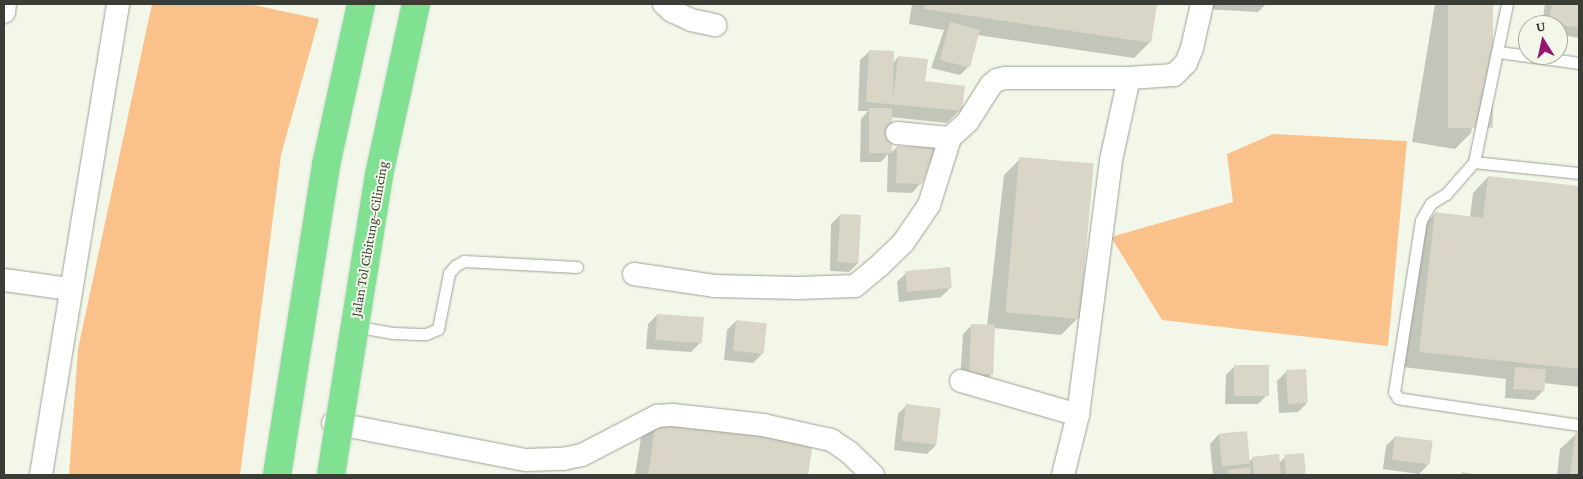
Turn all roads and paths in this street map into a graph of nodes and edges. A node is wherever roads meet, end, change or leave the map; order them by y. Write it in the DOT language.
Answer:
graph roads {
  1 [pos="5,4"];
  2 [pos="118,4"];
  3 [pos="361,4"];
  4 [pos="416,4"];
  5 [pos="664,4"];
  6 [pos="1202,4"];
  7 [pos="1507,4"];
  8 [pos="4,12"];
  9 [pos="715,25"];
  10 [pos="1498,52"];
  11 [pos="1579,63"];
  12 [pos="1129,78"];
  13 [pos="897,133"];
  14 [pos="950,138"];
  15 [pos="1474,162"];
  16 [pos="1579,173"];
  17 [pos="577,267"];
  18 [pos="634,274"];
  19 [pos="4,280"];
  20 [pos="70,289"];
  21 [pos="349,325"];
  22 [pos="961,381"];
  23 [pos="1078,415"];
  24 [pos="334,423"];
  25 [pos="1579,425"];
  26 [pos="524,468"];
  27 [pos="867,473"];
  28 [pos="41,475"];
  29 [pos="277,475"];
  30 [pos="331,475"];
  31 [pos="1063,475"];
  1 -- 8 [label="street"];
  2 -- 20 [label="street"];
  3 -- 29 [label="highway, bridge"];
  4 -- 30 [label="highway, Jalan Tol Cibitung–Cilincing, bridge"];
  5 -- 9 [label="street"];
  6 -- 12 [label="street"];
  7 -- 10 [label="lane"];
  10 -- 11 [label="lane"];
  10 -- 15 [label="lane"];
  12 -- 14 [label="street"];
  12 -- 23 [label="street"];
  13 -- 14 [label="street"];
  14 -- 18 [label="street"];
  15 -- 16 [label="lane"];
  15 -- 25 [label="lane"];
  17 -- 21 [label="lane"];
  19 -- 20 [label="street"];
  20 -- 28 [label="street"];
  22 -- 23 [label="street"];
  23 -- 31 [label="street"];
  24 -- 26 [label="street"];
  26 -- 27 [label="street"];
}
